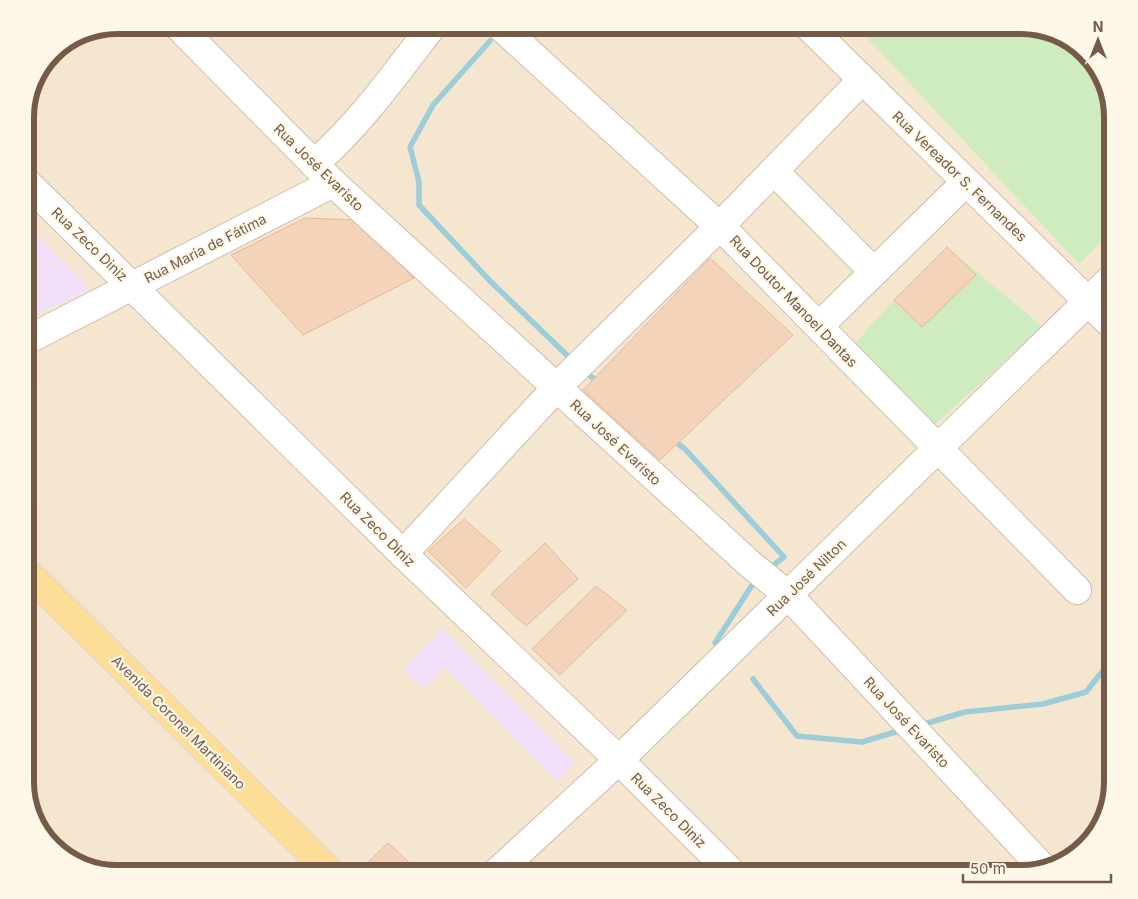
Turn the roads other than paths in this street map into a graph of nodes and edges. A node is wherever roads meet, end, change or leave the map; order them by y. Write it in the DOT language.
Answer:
graph roads {
  1 [pos="186,34"];
  2 [pos="426,34"];
  3 [pos="509,34"];
  4 [pos="816,34"];
  5 [pos="862,80"];
  6 [pos="774,171"];
  7 [pos="324,174"];
  8 [pos="966,182"];
  9 [pos="34,190"];
  10 [pos="720,226"];
  11 [pos="874,272"];
  12 [pos="132,285"];
  13 [pos="1104,285"];
  14 [pos="1088,302"];
  15 [pos="1104,317"];
  16 [pos="819,326"];
  17 [pos="34,336"];
  18 [pos="571,373"];
  19 [pos="937,449"];
  20 [pos="403,554"];
  21 [pos="34,579"];
  22 [pos="1077,590"];
  23 [pos="788,595"];
  24 [pos="619,760"];
  25 [pos="1039,863"];
  26 [pos="323,865"];
  27 [pos="505,865"];
  28 [pos="724,865"];
  1 -- 7 [label="street, Rua José Evaristo"];
  2 -- 7 [label="street, Rua Maria de Fátima"];
  3 -- 10 [label="street, Rua Doutor Manoel Dantas"];
  4 -- 5 [label="street, Rua Vereador S. Fernandes"];
  5 -- 6 [label="street"];
  5 -- 8 [label="street, Rua Vereador S. Fernandes"];
  6 -- 10 [label="street"];
  6 -- 11 [label="street"];
  7 -- 12 [label="street, Rua Maria de Fátima"];
  7 -- 18 [label="street, Rua José Evaristo"];
  8 -- 11 [label="street"];
  8 -- 14 [label="street, Rua Vereador S. Fernandes"];
  9 -- 12 [label="street, Rua Zeco Diniz"];
  10 -- 16 [label="street, Rua Doutor Manoel Dantas"];
  10 -- 18 [label="street"];
  11 -- 16 [label="street"];
  12 -- 17 [label="street, Rua Maria de Fátima"];
  12 -- 20 [label="street, Rua Zeco Diniz"];
  13 -- 14 [label="street, Rua José Nilton"];
  14 -- 15 [label="street, Rua Vereador S. Fernandes"];
  14 -- 19 [label="street, Rua José Nilton"];
  16 -- 19 [label="street, Rua Doutor Manoel Dantas"];
  18 -- 20 [label="street"];
  18 -- 23 [label="street, Rua José Evaristo"];
  19 -- 22 [label="street, Rua Doutor Manoel Dantas"];
  19 -- 23 [label="street, Rua José Nilton"];
  20 -- 24 [label="street, Rua Zeco Diniz"];
  21 -- 26 [label="main road, Avenida Coronel Martiniano"];
  23 -- 24 [label="street, Rua José Nilton"];
  23 -- 25 [label="street, Rua José Evaristo"];
  24 -- 27 [label="street, Rua José Nilton"];
  24 -- 28 [label="street, Rua Zeco Diniz"];
}
